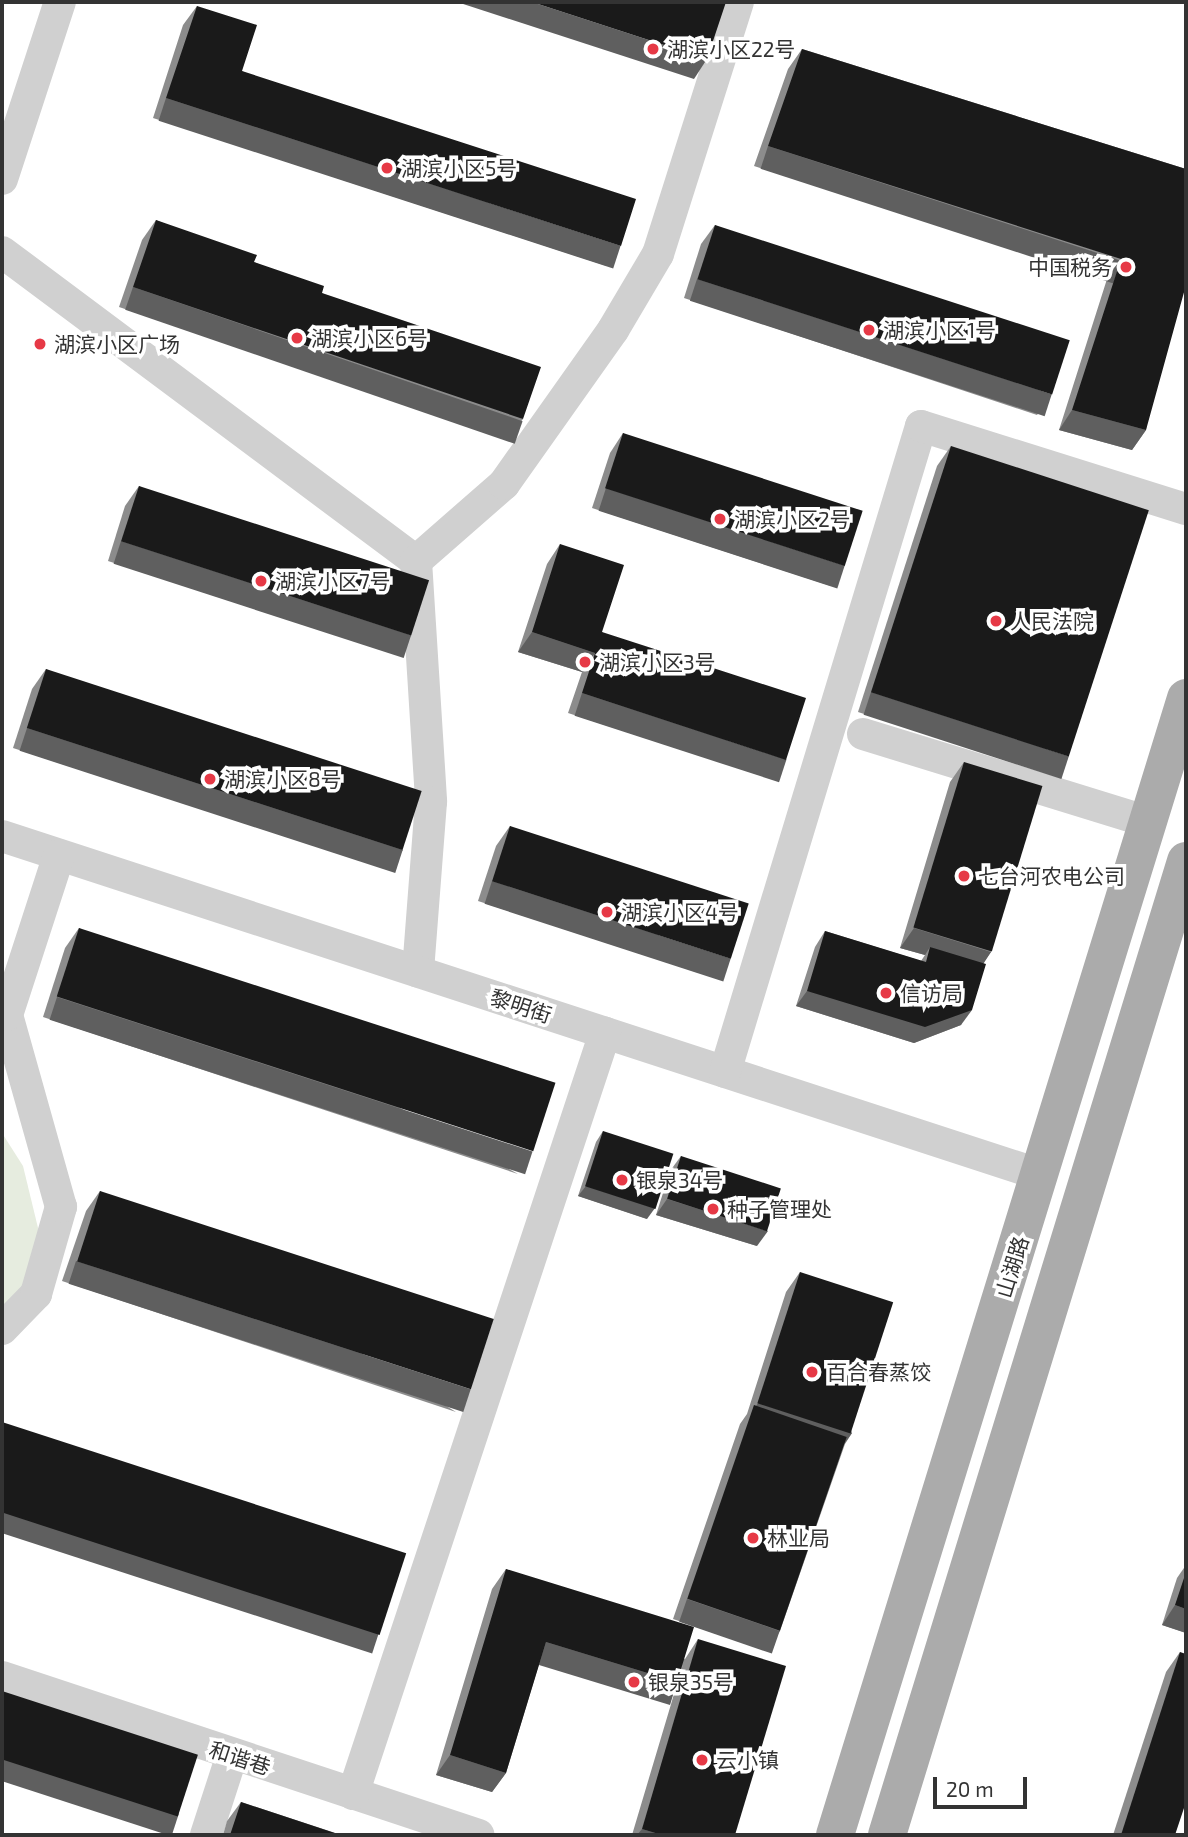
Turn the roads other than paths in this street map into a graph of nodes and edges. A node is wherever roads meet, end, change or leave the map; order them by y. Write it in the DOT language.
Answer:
graph roads {
  1 [pos="60,2"];
  2 [pos="738,2"];
  3 [pos="2,179"];
  4 [pos="2,252"];
  5 [pos="1186,509"];
  6 [pos="416,561"];
  7 [pos="1186,698"];
  8 [pos="863,734"];
  9 [pos="1149,822"];
  10 [pos="2,836"];
  11 [pos="59,855"];
  12 [pos="1186,861"];
  13 [pos="418,972"];
  14 [pos="605,1033"];
  15 [pos="725,1072"];
  16 [pos="1041,1175"];
  17 [pos="2,1329"];
  18 [pos="2,1677"];
  19 [pos="232,1755"];
  20 [pos="353,1794"];
  21 [pos="206,1835"];
  22 [pos="479,1835"];
  23 [pos="835,1835"];
  24 [pos="887,1835"];
  1 -- 3 [label="street"];
  2 -- 6 [label="street"];
  4 -- 6 [label="street"];
  5 -- 15 [label="street"];
  6 -- 13 [label="street"];
  7 -- 9 [label="main road, 山湖路"];
  8 -- 9 [label="street"];
  9 -- 16 [label="main road, 山湖路"];
  10 -- 11 [label="street, 黎明街"];
  11 -- 13 [label="street, 黎明街"];
  11 -- 17 [label="street"];
  12 -- 24 [label="main road"];
  13 -- 14 [label="street, 黎明街"];
  14 -- 15 [label="street, 黎明街"];
  14 -- 20 [label="street"];
  15 -- 16 [label="street, 黎明街"];
  16 -- 23 [label="main road, 山湖路"];
  18 -- 19 [label="street, 和谐巷"];
  19 -- 20 [label="street, 和谐巷"];
  19 -- 21 [label="street"];
  20 -- 22 [label="street, 和谐巷"];
}
